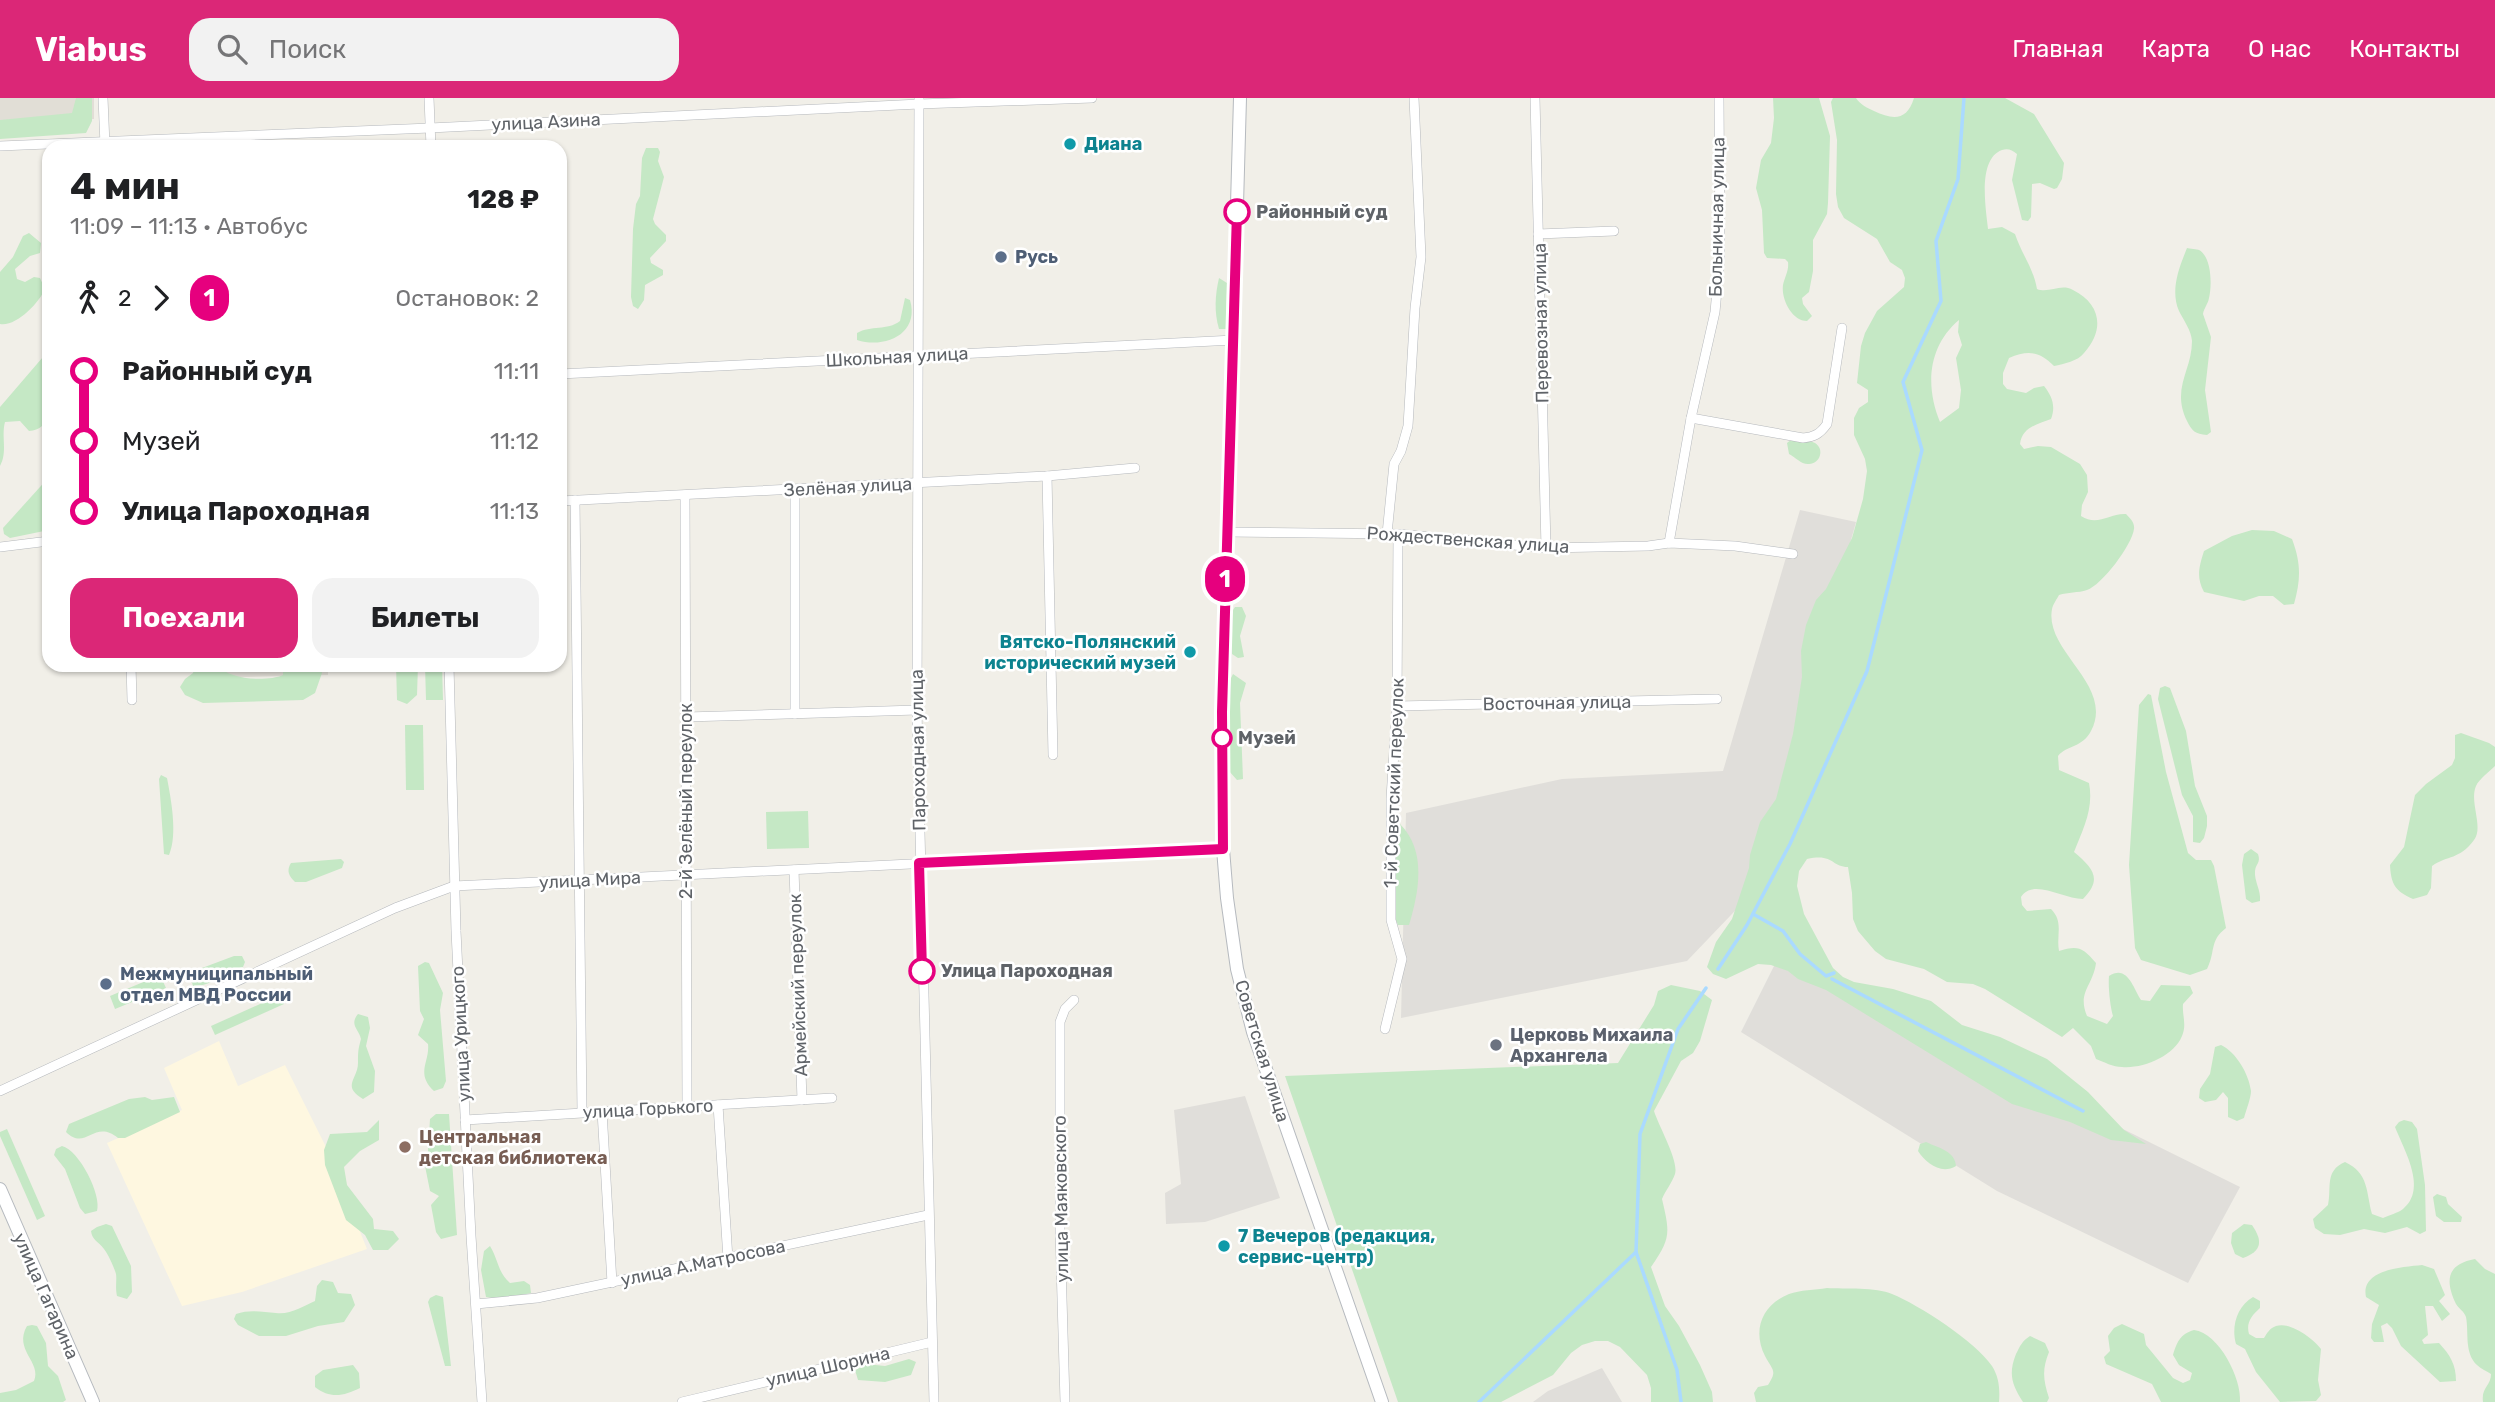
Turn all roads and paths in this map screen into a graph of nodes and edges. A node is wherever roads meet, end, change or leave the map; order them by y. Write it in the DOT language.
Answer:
graph roads {
  1 [pos="103,98"];
  2 [pos="429,98"];
  3 [pos="1092,98"];
  4 [pos="1240,98"];
  5 [pos="1414,98"];
  6 [pos="1535,98"];
  7 [pos="1718,98"];
  8 [pos="919,101"];
  9 [pos="430,128"];
  10 [pos="105,140"];
  11 [pos="186,140"];
  12 [pos="431,140"];
  13 [pos="42,145"];
  14 [pos="0,146"];
  15 [pos="1614,231"];
  16 [pos="1538,234"];
  17 [pos="1842,328"];
  18 [pos="1234,340"];
  19 [pos="918,356"];
  20 [pos="567,374"];
  21 [pos="1691,418"];
  22 [pos="1135,468"];
  23 [pos="1047,477"];
  24 [pos="916,484"];
  25 [pos="795,490"];
  26 [pos="685,495"];
  27 [pos="575,500"];
  28 [pos="567,501"];
  29 [pos="1227,532"];
  30 [pos="1387,534"];
  31 [pos="1398,534"];
  32 [pos="42,542"];
  33 [pos="1669,543"];
  34 [pos="0,547"];
  35 [pos="1546,548"];
  36 [pos="1794,554"];
  37 [pos="131,672"];
  38 [pos="449,672"];
  39 [pos="1717,699"];
  40 [pos="132,700"];
  41 [pos="1397,706"];
  42 [pos="917,710"];
  43 [pos="795,714"];
  44 [pos="686,717"];
  45 [pos="1053,755"];
  46 [pos="1223,849"];
  47 [pos="919,863"];
  48 [pos="793,870"];
  49 [pos="686,875"];
  50 [pos="580,880"];
  51 [pos="454,886"];
  52 [pos="1074,1000"];
  53 [pos="1385,1029"];
  54 [pos="0,1091"];
  55 [pos="832,1098"];
  56 [pos="802,1100"];
  57 [pos="718,1105"];
  58 [pos="687,1106"];
  59 [pos="603,1111"];
  60 [pos="582,1112"];
  61 [pos="465,1120"];
  62 [pos="0,1189"];
  63 [pos="928,1215"];
  64 [pos="728,1259"];
  65 [pos="612,1283"];
  66 [pos="476,1304"];
  67 [pos="932,1342"];
  68 [pos="93,1402"];
  69 [pos="482,1402"];
  70 [pos="682,1402"];
  71 [pos="934,1402"];
  72 [pos="1065,1402"];
  73 [pos="1382,1402"];
  1 -- 10 [label="street"];
  2 -- 9 [label="street"];
  3 -- 8 [label="street, улица Азина"];
  4 -- 18 [label="street, Советская улица"];
  5 -- 30 [label="street"];
  6 -- 16 [label="street, Перевозная улица"];
  7 -- 21 [label="street, Больничная улица"];
  8 -- 9 [label="street, улица Азина"];
  8 -- 19 [label="street, Пароходная улица"];
  9 -- 11 [label="street, улица Азина"];
  9 -- 12 [label="street"];
  13 -- 14 [label="street, улица Азина"];
  15 -- 16 [label="street"];
  16 -- 35 [label="street, Перевозная улица"];
  17 -- 21 [label="street"];
  18 -- 19 [label="street, Школьная улица"];
  18 -- 29 [label="street, Советская улица"];
  19 -- 20 [label="street, Школьная улица"];
  19 -- 24 [label="street, Пароходная улица"];
  21 -- 33 [label="street, Больничная улица"];
  22 -- 23 [label="street, Зелёная улица"];
  23 -- 24 [label="street, Зелёная улица"];
  23 -- 45 [label="street"];
  24 -- 25 [label="street, Зелёная улица"];
  24 -- 42 [label="street, Пароходная улица"];
  25 -- 26 [label="street, Зелёная улица"];
  25 -- 43 [label="street"];
  26 -- 27 [label="street, Зелёная улица"];
  26 -- 44 [label="street, 2-й Зелёный переулок"];
  27 -- 28 [label="street, Зелёная улица"];
  27 -- 50 [label="street"];
  29 -- 30 [label="street, Рождественская улица"];
  29 -- 46 [label="street, Советская улица"];
  30 -- 31 [label="street, Рождественская улица"];
  31 -- 35 [label="street, Рождественская улица"];
  31 -- 41 [label="street, 1-й Советский переулок"];
  32 -- 34 [label="street"];
  33 -- 35 [label="street, Рождественская улица"];
  33 -- 36 [label="street, Рождественская улица"];
  37 -- 40 [label="street"];
  38 -- 51 [label="street, улица Урицкого"];
  39 -- 41 [label="street, Восточная улица"];
  41 -- 53 [label="street, 1-й Советский переулок"];
  42 -- 43 [label="street"];
  42 -- 47 [label="street, Пароходная улица"];
  43 -- 44 [label="street"];
  44 -- 49 [label="street, 2-й Зелёный переулок"];
  46 -- 47 [label="street, улица Мира"];
  46 -- 73 [label="street, Советская улица"];
  47 -- 48 [label="street, улица Мира"];
  47 -- 63 [label="street, Пароходная улица"];
  48 -- 49 [label="street, улица Мира"];
  48 -- 56 [label="street, Армейский переулок"];
  49 -- 50 [label="street, улица Мира"];
  49 -- 58 [label="street, 2-й Зелёный переулок"];
  50 -- 51 [label="street, улица Мира"];
  50 -- 60 [label="street"];
  51 -- 54 [label="street, улица Мира"];
  51 -- 61 [label="street, улица Урицкого"];
  52 -- 72 [label="street, улица Маяковского"];
  55 -- 56 [label="street, улица Горького"];
  56 -- 57 [label="street, улица Горького"];
  57 -- 58 [label="street, улица Горького"];
  57 -- 64 [label="street"];
  58 -- 59 [label="street, улица Горького"];
  59 -- 60 [label="street, улица Горького"];
  59 -- 65 [label="street"];
  60 -- 61 [label="street, улица Горького"];
  61 -- 66 [label="street, улица Урицкого"];
  62 -- 68 [label="street, улица Гагарина"];
  63 -- 64 [label="street, улица А.Матросова"];
  63 -- 67 [label="street, Пароходная улица"];
  64 -- 65 [label="street, улица А.Матросова"];
  65 -- 66 [label="street, улица А.Матросова"];
  66 -- 69 [label="street, улица Урицкого"];
  67 -- 70 [label="street, улица Шорина"];
  67 -- 71 [label="street, Пароходная улица"];
}
